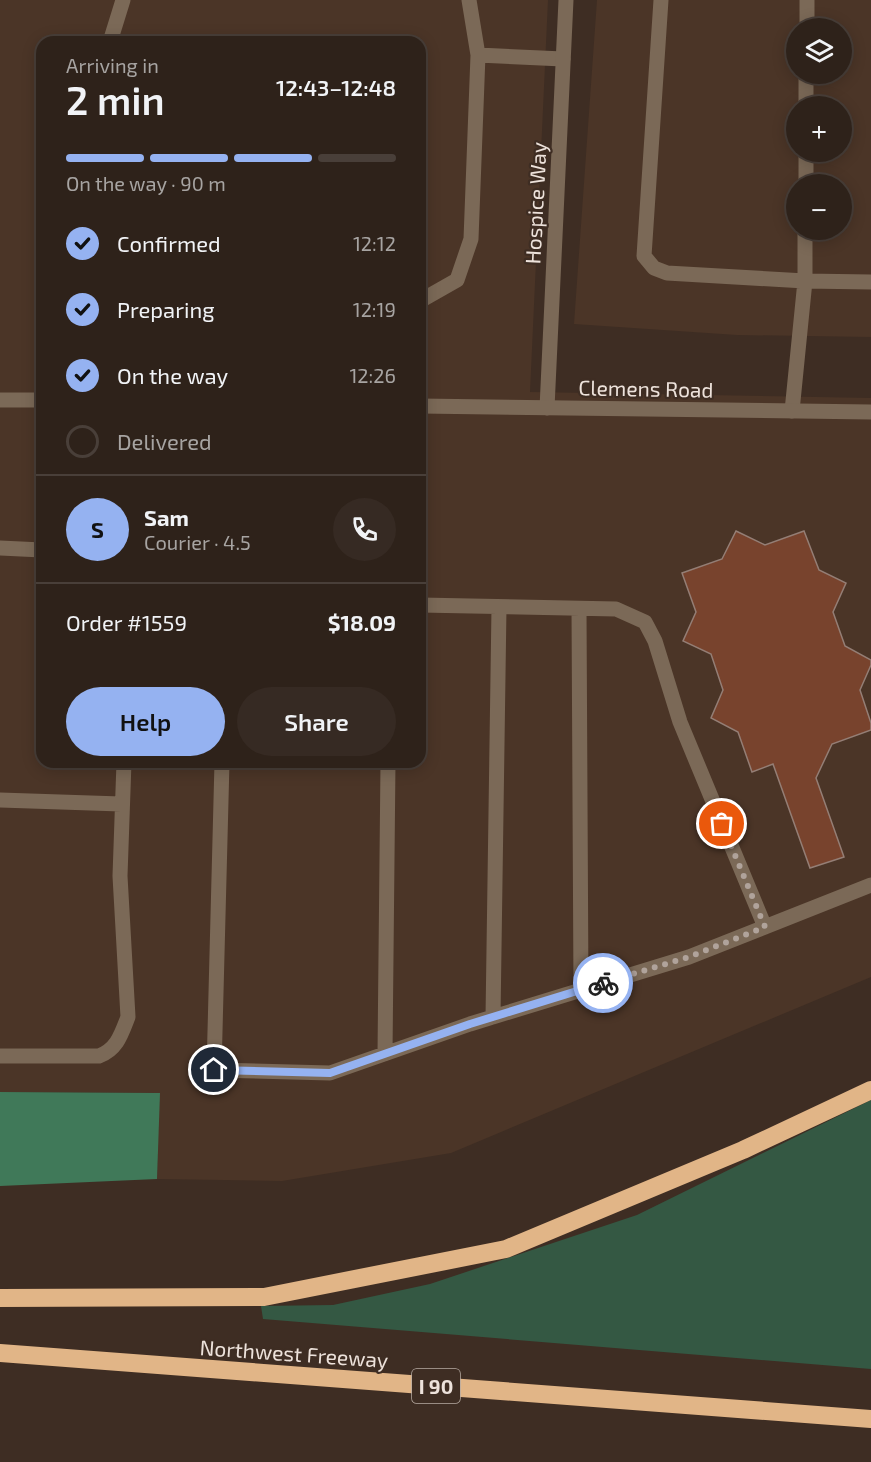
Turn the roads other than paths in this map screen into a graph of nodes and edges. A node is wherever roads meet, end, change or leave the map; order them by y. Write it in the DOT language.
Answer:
graph roads {
  1 [pos="123,0"];
  2 [pos="469,0"];
  3 [pos="566,0"];
  4 [pos="661,0"];
  5 [pos="807,0"];
  6 [pos="807,18"];
  7 [pos="112,36"];
  8 [pos="478,55"];
  9 [pos="563,58"];
  10 [pos="805,240"];
  11 [pos="805,281"];
  12 [pos="871,282"];
  13 [pos="426,298"];
  14 [pos="0,400"];
  15 [pos="36,400"];
  16 [pos="426,406"];
  17 [pos="547,408"];
  18 [pos="792,411"];
  19 [pos="871,412"];
  20 [pos="0,548"];
  21 [pos="36,550"];
  22 [pos="426,605"];
  23 [pos="499,607"];
  24 [pos="579,609"];
  25 [pos="123,768"];
  26 [pos="222,768"];
  27 [pos="388,768"];
  28 [pos="0,800"];
  29 [pos="121,804"];
  30 [pos="871,885"];
  31 [pos="765,927"];
  32 [pos="581,990"];
  33 [pos="493,1017"];
  34 [pos="385,1054"];
  35 [pos="0,1056"];
  36 [pos="871,1090"];
  37 [pos="0,1298"];
  38 [pos="0,1353"];
  39 [pos="871,1419"];
  1 -- 7 [label="street"];
  2 -- 8 [label="street"];
  3 -- 9 [label="street, Hospice Way"];
  4 -- 11 [label="street"];
  5 -- 6 [label="street"];
  8 -- 9 [label="street"];
  8 -- 13 [label="street"];
  9 -- 17 [label="street, Hospice Way"];
  10 -- 11 [label="street"];
  11 -- 12 [label="street"];
  11 -- 18 [label="street"];
  14 -- 15 [label="street"];
  16 -- 17 [label="street, Clemens Road"];
  17 -- 18 [label="street, Clemens Road"];
  18 -- 19 [label="street, Clemens Road"];
  20 -- 21 [label="street"];
  22 -- 23 [label="street"];
  23 -- 24 [label="street"];
  23 -- 33 [label="street"];
  24 -- 31 [label="street"];
  24 -- 32 [label="street"];
  25 -- 29 [label="street"];
  26 -- 34 [label="street"];
  27 -- 34 [label="street"];
  28 -- 29 [label="street"];
  29 -- 35 [label="street"];
  30 -- 31 [label="street"];
  31 -- 32 [label="street"];
  32 -- 33 [label="street"];
  33 -- 34 [label="street"];
  36 -- 37 [label="highway"];
  38 -- 39 [label="highway, Northwest Freeway / I 90"];
}
